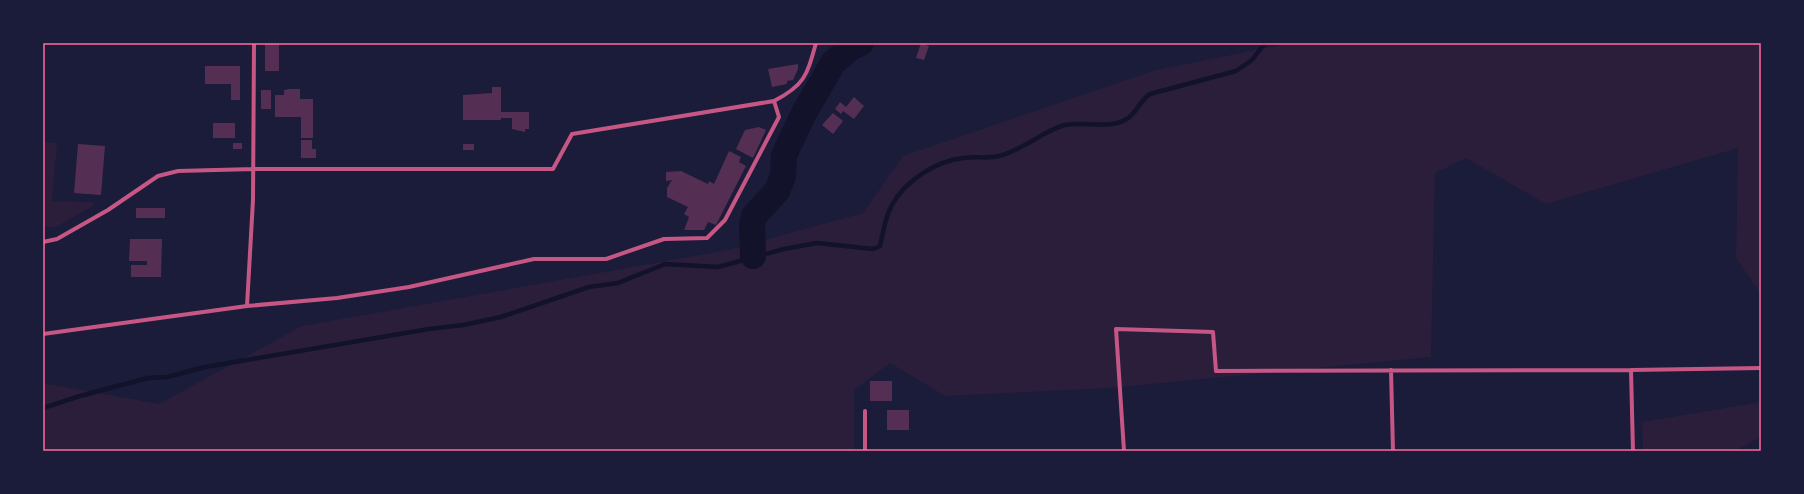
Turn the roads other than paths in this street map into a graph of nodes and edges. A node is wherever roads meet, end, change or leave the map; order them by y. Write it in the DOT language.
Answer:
graph roads {
  1 [pos="254,43"];
  2 [pos="816,43"];
  3 [pos="774,101"];
  4 [pos="254,169"];
  5 [pos="43,242"];
  6 [pos="247,306"];
  7 [pos="43,334"];
  8 [pos="1761,368"];
  9 [pos="1391,370"];
  10 [pos="1631,370"];
  11 [pos="865,411"];
  12 [pos="865,451"];
  13 [pos="1124,451"];
  14 [pos="1393,451"];
  15 [pos="1633,451"];
  1 -- 4 [label="street"];
  2 -- 3 [label="street"];
  3 -- 4 [label="street"];
  3 -- 6 [label="street"];
  4 -- 5 [label="street"];
  4 -- 6 [label="street"];
  6 -- 7 [label="street"];
  8 -- 10 [label="street"];
  9 -- 10 [label="street"];
  9 -- 13 [label="street"];
  9 -- 14 [label="street"];
  10 -- 15 [label="street"];
  11 -- 12 [label="street"];
}
